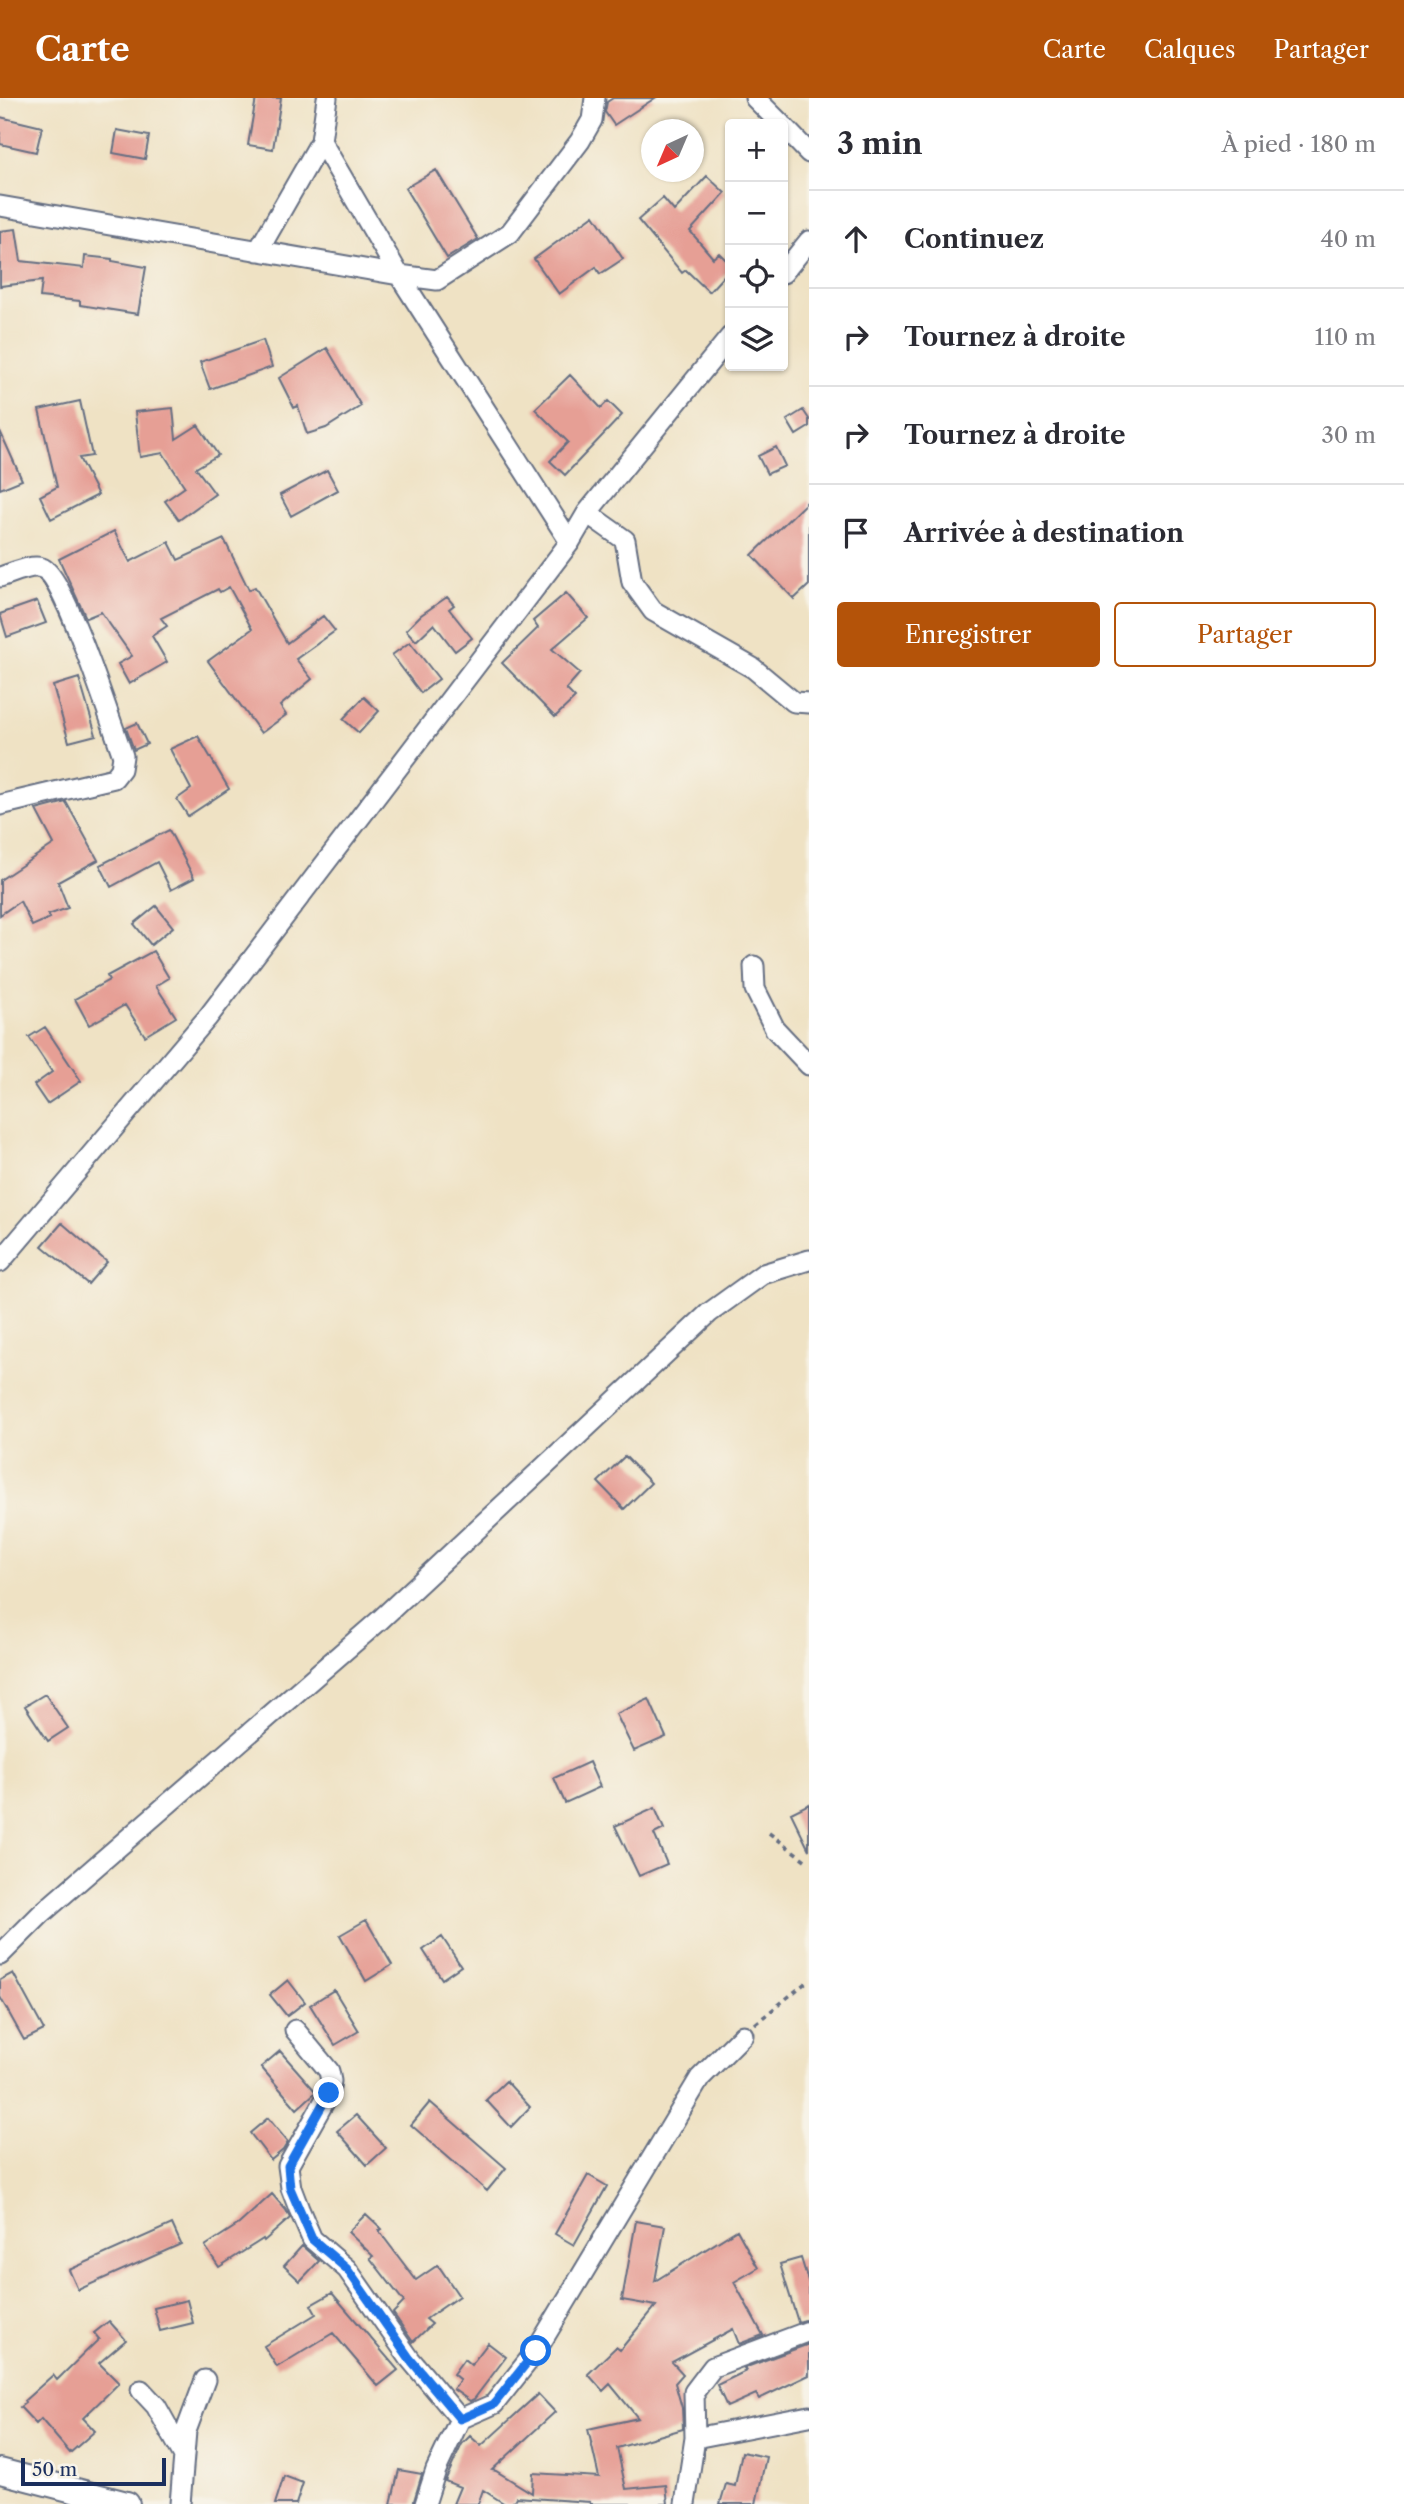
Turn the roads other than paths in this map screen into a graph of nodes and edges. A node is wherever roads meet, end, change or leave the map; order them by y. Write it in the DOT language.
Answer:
graph roads {
  1 [pos="327,98"];
  2 [pos="595,98"];
  3 [pos="755,98"];
  4 [pos="776,119"];
  5 [pos="788,131"];
  6 [pos="321,141"];
  7 [pos="809,153"];
  8 [pos="0,206"];
  9 [pos="809,241"];
  10 [pos="258,251"];
  11 [pos="788,267"];
  12 [pos="399,275"];
  13 [pos="725,343"];
  14 [pos="587,513"];
  15 [pos="569,542"];
  16 [pos="0,577"];
  17 [pos="809,703"];
  18 [pos="0,805"];
  19 [pos="754,966"];
  20 [pos="809,1065"];
  21 [pos="809,1260"];
  22 [pos="0,1262"];
  23 [pos="0,1955"];
  24 [pos="295,2030"];
  25 [pos="743,2035"];
  26 [pos="809,2331"];
  27 [pos="205,2380"];
  28 [pos="141,2390"];
  29 [pos="809,2416"];
  30 [pos="460,2419"];
  31 [pos="695,2438"];
  32 [pos="185,2457"];
  33 [pos="0,2471"];
  34 [pos="127,2504"];
  35 [pos="180,2504"];
  36 [pos="425,2504"];
  37 [pos="685,2504"];
  1 -- 6 [label="street"];
  2 -- 12 [label="street"];
  3 -- 4 [label="street"];
  5 -- 7 [label="street"];
  6 -- 10 [label="street"];
  6 -- 12 [label="street"];
  8 -- 10 [label="street"];
  9 -- 11 [label="street"];
  10 -- 12 [label="street"];
  12 -- 15 [label="street"];
  13 -- 14 [label="street"];
  14 -- 15 [label="street"];
  14 -- 17 [label="street"];
  15 -- 22 [label="street"];
  16 -- 18 [label="street"];
  19 -- 20 [label="street"];
  21 -- 23 [label="street"];
  24 -- 30 [label="street"];
  25 -- 30 [label="street"];
  26 -- 31 [label="street"];
  27 -- 32 [label="street"];
  28 -- 32 [label="street"];
  29 -- 31 [label="street"];
  30 -- 36 [label="street"];
  31 -- 37 [label="street"];
  32 -- 35 [label="street"];
  33 -- 34 [label="street"];
}
